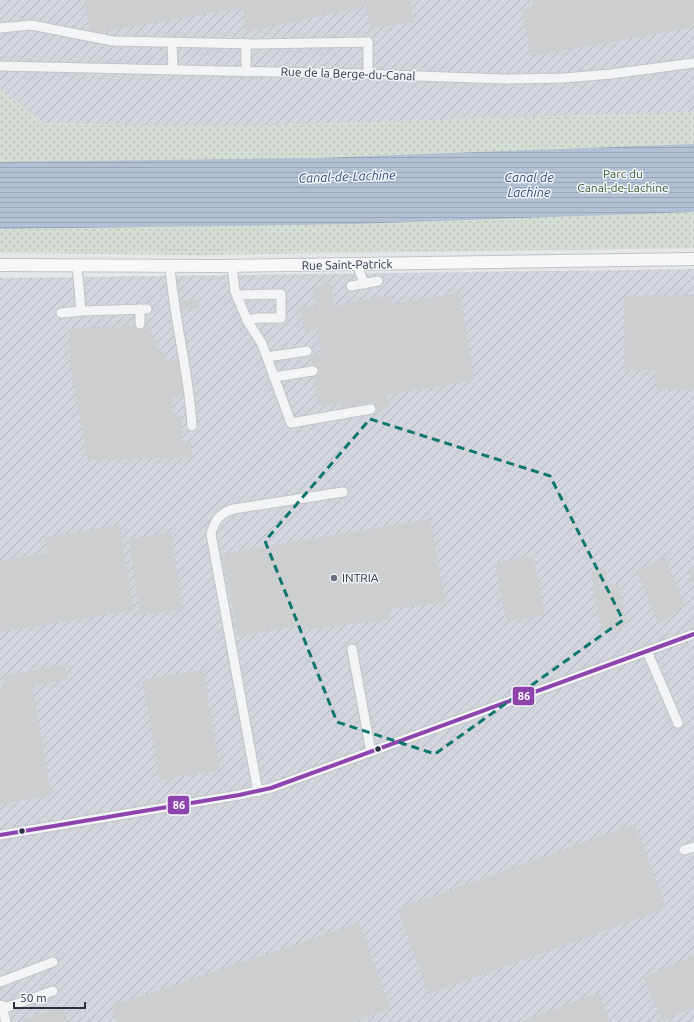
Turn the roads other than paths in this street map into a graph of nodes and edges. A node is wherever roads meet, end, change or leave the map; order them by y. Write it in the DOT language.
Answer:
graph roads {
  1 [pos="0,28"];
  2 [pos="172,42"];
  3 [pos="246,44"];
  4 [pos="694,62"];
  5 [pos="0,66"];
  6 [pos="173,70"];
  7 [pos="246,72"];
  8 [pos="368,74"];
  9 [pos="694,260"];
  10 [pos="356,264"];
  11 [pos="0,265"];
  12 [pos="77,265"];
  13 [pos="170,266"];
  14 [pos="232,266"];
  15 [pos="378,281"];
  16 [pos="364,284"];
  17 [pos="351,286"];
  18 [pos="237,295"];
  19 [pos="81,311"];
  20 [pos="61,313"];
  21 [pos="247,320"];
  22 [pos="140,324"];
  23 [pos="307,351"];
  24 [pos="267,357"];
  25 [pos="313,371"];
  26 [pos="274,377"];
  27 [pos="371,409"];
  28 [pos="192,426"];
  29 [pos="343,492"];
  30 [pos="694,634"];
  31 [pos="352,649"];
  32 [pos="647,651"];
  33 [pos="678,723"];
  34 [pos="371,752"];
  35 [pos="258,792"];
  36 [pos="0,835"];
  37 [pos="694,847"];
  38 [pos="684,850"];
  39 [pos="53,962"];
  40 [pos="0,982"];
  41 [pos="53,991"];
  42 [pos="1,1006"];
  43 [pos="6,1022"];
  1 -- 2 [label="street"];
  2 -- 3 [label="street"];
  2 -- 6 [label="street"];
  3 -- 7 [label="street"];
  3 -- 8 [label="street"];
  4 -- 8 [label="street, Rue de la Berge-du-Canal"];
  5 -- 6 [label="street, Rue de la Berge-du-Canal"];
  6 -- 7 [label="street, Rue de la Berge-du-Canal"];
  7 -- 8 [label="street, Rue de la Berge-du-Canal"];
  9 -- 10 [label="main road, Rue Saint-Patrick"];
  10 -- 14 [label="main road, Rue Saint-Patrick"];
  10 -- 16 [label="street"];
  11 -- 12 [label="main road, Rue Saint-Patrick"];
  12 -- 13 [label="main road, Rue Saint-Patrick"];
  12 -- 19 [label="street"];
  13 -- 14 [label="main road, Rue Saint-Patrick"];
  13 -- 28 [label="street"];
  14 -- 18 [label="street"];
  15 -- 16 [label="street"];
  16 -- 17 [label="street"];
  18 -- 21 [label="street"];
  18 -- 21 [label="street"];
  19 -- 20 [label="street"];
  19 -- 22 [label="street"];
  21 -- 24 [label="street"];
  23 -- 24 [label="street"];
  24 -- 26 [label="street"];
  25 -- 26 [label="street"];
  26 -- 27 [label="street"];
  29 -- 35 [label="street"];
  30 -- 32 [label="street"];
  31 -- 34 [label="street"];
  32 -- 33 [label="street"];
  32 -- 34 [label="street"];
  34 -- 35 [label="street"];
  35 -- 36 [label="street"];
  37 -- 38 [label="street"];
  39 -- 40 [label="street"];
  41 -- 42 [label="street"];
  42 -- 43 [label="street"];
}
